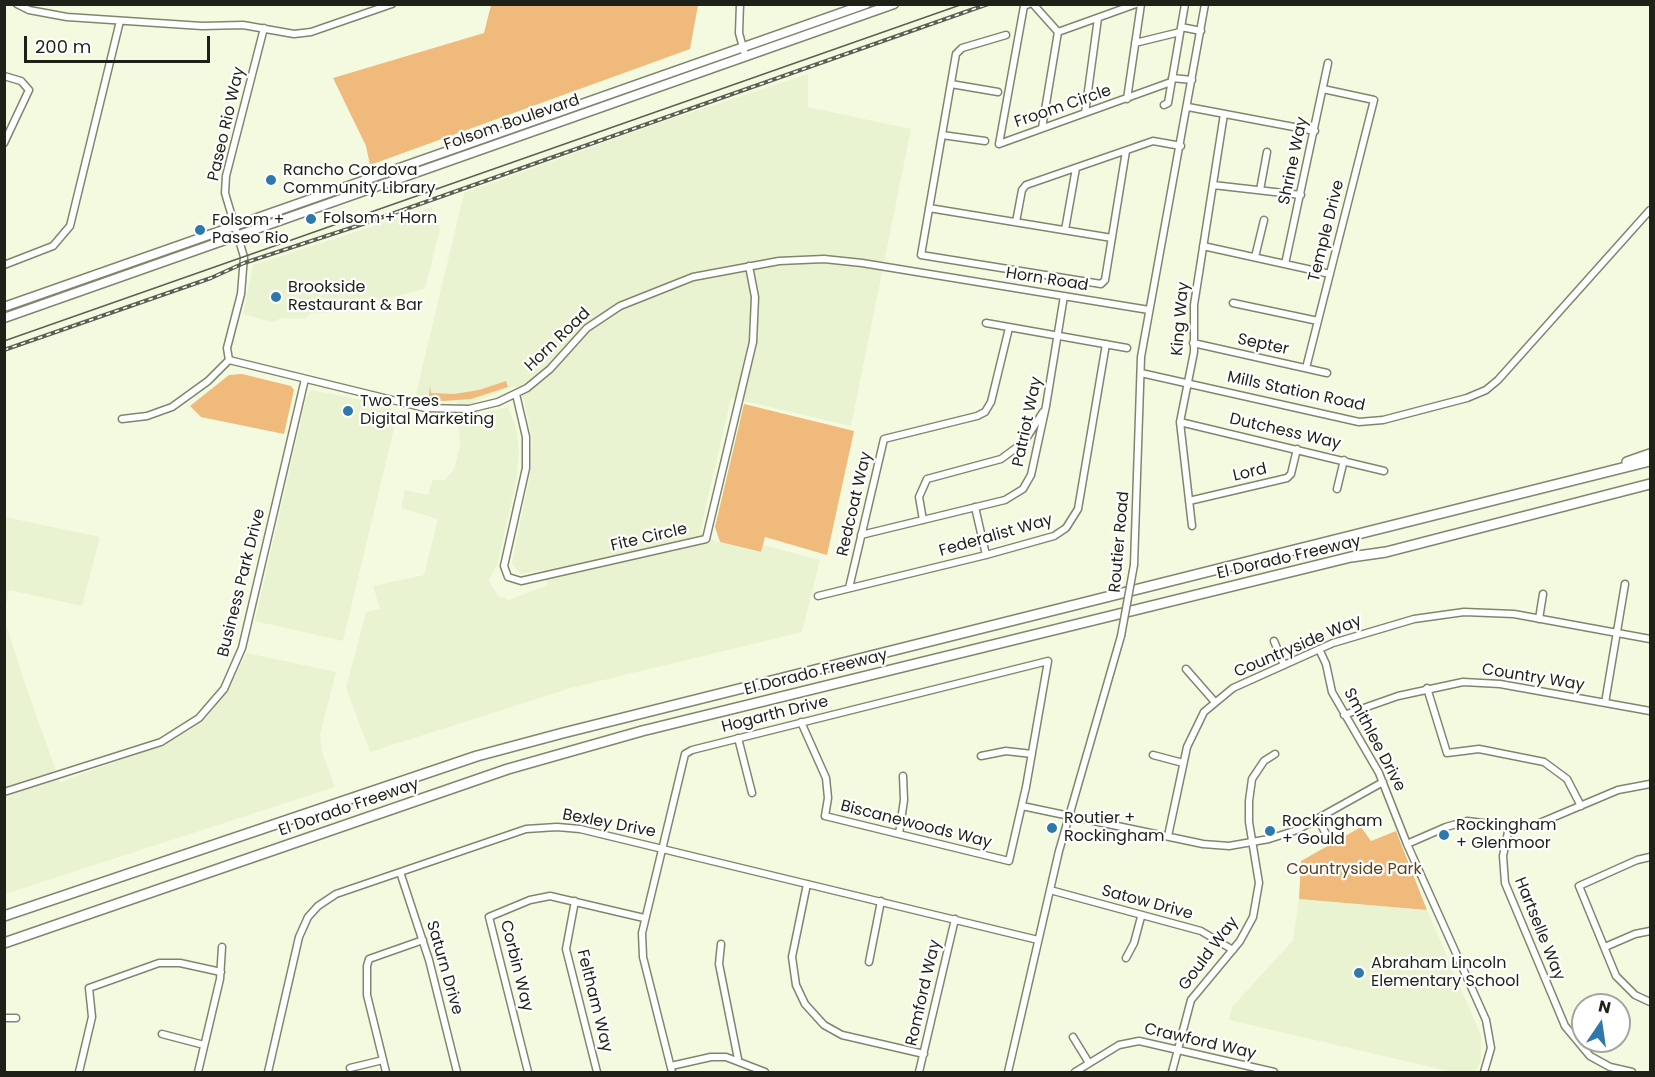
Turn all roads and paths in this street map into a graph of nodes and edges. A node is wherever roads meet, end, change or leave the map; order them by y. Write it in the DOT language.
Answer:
graph roads {
  1 [pos="17,4"];
  2 [pos="392,4"];
  3 [pos="740,4"];
  4 [pos="866,4"];
  5 [pos="894,4"];
  6 [pos="1031,4"];
  7 [pos="1136,4"];
  8 [pos="1141,4"];
  9 [pos="1185,4"];
  10 [pos="1205,4"];
  11 [pos="1098,18"];
  12 [pos="120,21"];
  13 [pos="264,28"];
  14 [pos="1180,30"];
  15 [pos="1201,31"];
  16 [pos="1058,32"];
  17 [pos="1006,35"];
  18 [pos="1135,43"];
  19 [pos="744,52"];
  20 [pos="1328,63"];
  21 [pos="4,76"];
  22 [pos="1172,80"];
  23 [pos="1192,80"];
  24 [pos="951,84"];
  25 [pos="1323,89"];
  26 [pos="998,92"];
  27 [pos="1127,99"];
  28 [pos="1164,105"];
  29 [pos="1188,107"];
  30 [pos="1085,113"];
  31 [pos="1224,114"];
  32 [pos="1042,128"];
  33 [pos="1315,131"];
  34 [pos="942,135"];
  35 [pos="985,141"];
  36 [pos="4,144"];
  37 [pos="1181,146"];
  38 [pos="454,149"];
  39 [pos="1126,151"];
  40 [pos="1267,152"];
  41 [pos="1076,168"];
  42 [pos="413,174"];
  43 [pos="356,183"];
  44 [pos="1213,185"];
  45 [pos="1260,190"];
  46 [pos="1301,195"];
  47 [pos="319,206"];
  48 [pos="929,208"];
  49 [pos="1650,210"];
  50 [pos="1263,220"];
  51 [pos="1016,222"];
  52 [pos="236,226"];
  53 [pos="1065,230"];
  54 [pos="239,235"];
  55 [pos="1112,238"];
  56 [pos="1203,246"];
  57 [pos="1255,257"];
  58 [pos="1285,264"];
  59 [pos="4,265"];
  60 [pos="749,266"];
  61 [pos="119,267"];
  62 [pos="1330,274"];
  63 [pos="74,293"];
  64 [pos="1064,296"];
  65 [pos="1233,303"];
  66 [pos="4,307"];
  67 [pos="1149,310"];
  68 [pos="4,318"];
  69 [pos="1318,321"];
  70 [pos="986,323"];
  71 [pos="1009,328"];
  72 [pos="1058,336"];
  73 [pos="1193,343"];
  74 [pos="1106,344"];
  75 [pos="1127,348"];
  76 [pos="228,360"];
  77 [pos="1306,368"];
  78 [pos="1141,373"];
  79 [pos="1327,373"];
  80 [pos="305,379"];
  81 [pos="1187,383"];
  82 [pos="516,394"];
  83 [pos="1046,406"];
  84 [pos="122,419"];
  85 [pos="1180,422"];
  86 [pos="1297,448"];
  87 [pos="1650,454"];
  88 [pos="1344,460"];
  89 [pos="1650,461"];
  90 [pos="1384,471"];
  91 [pos="1650,487"];
  92 [pos="1337,489"];
  93 [pos="1535,491"];
  94 [pos="1189,501"];
  95 [pos="975,507"];
  96 [pos="923,520"];
  97 [pos="1192,526"];
  98 [pos="861,536"];
  99 [pos="986,555"];
  100 [pos="1625,584"];
  101 [pos="849,588"];
  102 [pos="1543,594"];
  103 [pos="818,596"];
  104 [pos="1539,619"];
  105 [pos="1617,633"];
  106 [pos="1650,639"];
  107 [pos="1274,641"];
  108 [pos="1319,649"];
  109 [pos="1284,665"];
  110 [pos="1186,669"];
  111 [pos="1427,688"];
  112 [pos="1214,701"];
  113 [pos="1605,703"];
  114 [pos="1650,711"];
  115 [pos="1344,715"];
  116 [pos="801,722"];
  117 [pos="738,738"];
  118 [pos="1275,753"];
  119 [pos="1032,754"];
  120 [pos="1153,755"];
  121 [pos="981,756"];
  122 [pos="1183,763"];
  123 [pos="903,776"];
  124 [pos="1383,782"];
  125 [pos="1650,784"];
  126 [pos="4,792"];
  127 [pos="752,793"];
  128 [pos="1022,806"];
  129 [pos="1581,806"];
  130 [pos="1069,814"];
  131 [pos="1318,820"];
  132 [pos="1509,827"];
  133 [pos="899,834"];
  134 [pos="1168,836"];
  135 [pos="1254,842"];
  136 [pos="1331,842"];
  137 [pos="1407,844"];
  138 [pos="661,848"];
  139 [pos="1650,857"];
  140 [pos="400,872"];
  141 [pos="807,884"];
  142 [pos="1050,890"];
  143 [pos="575,901"];
  144 [pos="881,901"];
  145 [pos="4,916"];
  146 [pos="1141,917"];
  147 [pos="644,918"];
  148 [pos="955,919"];
  149 [pos="1650,931"];
  150 [pos="423,940"];
  151 [pos="1038,940"];
  152 [pos="4,943"];
  153 [pos="721,944"];
  154 [pos="222,947"];
  155 [pos="1605,947"];
  156 [pos="1233,950"];
  157 [pos="1126,958"];
  158 [pos="869,962"];
  159 [pos="221,972"];
  160 [pos="1650,1002"];
  161 [pos="4,1018"];
  162 [pos="16,1018"];
  163 [pos="162,1034"];
  164 [pos="1073,1037"];
  165 [pos="204,1045"];
  166 [pos="1177,1049"];
  167 [pos="924,1054"];
  168 [pos="738,1059"];
  169 [pos="383,1060"];
  170 [pos="1089,1063"];
  171 [pos="350,1068"];
  172 [pos="671,1069"];
  173 [pos="80,1072"];
  174 [pos="198,1072"];
  175 [pos="268,1072"];
  176 [pos="386,1072"];
  177 [pos="457,1072"];
  178 [pos="528,1072"];
  179 [pos="597,1072"];
  180 [pos="765,1072"];
  181 [pos="920,1072"];
  182 [pos="1008,1072"];
  183 [pos="1075,1072"];
  184 [pos="1172,1072"];
  185 [pos="1274,1072"];
  186 [pos="1484,1072"];
  187 [pos="1632,1072"];
  1 -- 12 [label="street"];
  2 -- 13 [label="street"];
  3 -- 19 [label="street"];
  4 -- 19 [label="main road, Folsom Boulevard"];
  5 -- 19 [label="main road, Folsom Boulevard"];
  6 -- 16 [label="street"];
  6 -- 32 [label="street, Froom Circle"];
  7 -- 11 [label="street"];
  8 -- 18 [label="street"];
  9 -- 14 [label="street"];
  10 -- 15 [label="street, Routier Road"];
  11 -- 16 [label="street"];
  11 -- 30 [label="street"];
  12 -- 13 [label="street"];
  12 -- 59 [label="street"];
  13 -- 52 [label="street, Paseo Rio Way"];
  14 -- 15 [label="street"];
  14 -- 18 [label="street"];
  14 -- 22 [label="street"];
  15 -- 23 [label="street, Routier Road"];
  16 -- 32 [label="street"];
  17 -- 24 [label="street"];
  18 -- 27 [label="street"];
  19 -- 38 [label="main road, Folsom Boulevard"];
  19 -- 42 [label="main road, Folsom Boulevard"];
  20 -- 25 [label="street, Shrine Way"];
  21 -- 36 [label="street"];
  22 -- 23 [label="street"];
  22 -- 27 [label="street, Froom Circle"];
  22 -- 28 [label="street"];
  23 -- 29 [label="street, Routier Road"];
  24 -- 26 [label="street"];
  24 -- 34 [label="street"];
  25 -- 33 [label="street, Shrine Way"];
  25 -- 62 [label="street, Temple Drive"];
  27 -- 30 [label="street, Froom Circle"];
  29 -- 31 [label="street"];
  29 -- 37 [label="street, Routier Road"];
  30 -- 32 [label="street, Froom Circle"];
  31 -- 33 [label="street"];
  31 -- 44 [label="street, King Way"];
  33 -- 46 [label="street, Shrine Way"];
  34 -- 35 [label="street"];
  34 -- 48 [label="street"];
  37 -- 39 [label="street"];
  37 -- 67 [label="street, Routier Road"];
  38 -- 42 [label="main road"];
  38 -- 43 [label="main road, Folsom Boulevard"];
  39 -- 41 [label="street"];
  39 -- 55 [label="street"];
  40 -- 45 [label="street"];
  41 -- 51 [label="street"];
  41 -- 53 [label="street"];
  42 -- 47 [label="main road, Folsom Boulevard"];
  43 -- 47 [label="main road"];
  43 -- 52 [label="main road, Folsom Boulevard"];
  44 -- 45 [label="street"];
  44 -- 56 [label="street, King Way"];
  45 -- 46 [label="street"];
  46 -- 58 [label="street, Shrine Way"];
  47 -- 54 [label="main road, Folsom Boulevard"];
  48 -- 51 [label="street"];
  48 -- 55 [label="street"];
  49 -- 81 [label="street, Mills Station Road"];
  50 -- 57 [label="street"];
  51 -- 53 [label="street"];
  52 -- 54 [label="street"];
  52 -- 61 [label="main road, Folsom Boulevard"];
  53 -- 55 [label="street"];
  54 -- 63 [label="main road, Folsom Boulevard"];
  54 -- 76 [label="street"];
  56 -- 57 [label="street"];
  56 -- 73 [label="street, King Way"];
  57 -- 58 [label="street"];
  58 -- 62 [label="street"];
  60 -- 64 [label="street, Horn Road"];
  60 -- 82 [label="street, Horn Road"];
  60 -- 82 [label="street, Fite Circle"];
  61 -- 63 [label="main road"];
  61 -- 66 [label="main road, Folsom Boulevard"];
  62 -- 69 [label="street, Temple Drive"];
  63 -- 68 [label="main road, Folsom Boulevard"];
  64 -- 67 [label="street, Horn Road"];
  64 -- 72 [label="street, Patriot Way"];
  65 -- 69 [label="street"];
  67 -- 78 [label="street, Routier Road"];
  69 -- 77 [label="street, Temple Drive"];
  70 -- 71 [label="street"];
  71 -- 72 [label="street"];
  71 -- 98 [label="street, Redcoat Way"];
  72 -- 74 [label="street"];
  72 -- 83 [label="street, Patriot Way"];
  73 -- 77 [label="street, Septer"];
  73 -- 81 [label="street, King Way"];
  74 -- 75 [label="street"];
  74 -- 99 [label="street, Federalist Way"];
  76 -- 80 [label="street, Horn Road"];
  76 -- 84 [label="street"];
  77 -- 79 [label="street, Septer"];
  78 -- 81 [label="street, Mills Station Road"];
  78 -- 130 [label="street, Routier Road, bridge"];
  80 -- 82 [label="street, Horn Road"];
  80 -- 126 [label="street, Business Park Drive"];
  81 -- 85 [label="street, King Way"];
  83 -- 95 [label="street, Patriot Way"];
  83 -- 96 [label="street"];
  85 -- 86 [label="street, Dutchess Way"];
  85 -- 94 [label="street, King Way"];
  86 -- 88 [label="street, Dutchess Way"];
  86 -- 94 [label="street, Lord"];
  87 -- 93 [label="highway"];
  88 -- 90 [label="street, Dutchess Way"];
  88 -- 92 [label="street"];
  89 -- 93 [label="highway, El Dorado Freeway"];
  91 -- 152 [label="highway, El Dorado Freeway"];
  93 -- 145 [label="highway, El Dorado Freeway"];
  94 -- 97 [label="street, King Way"];
  95 -- 96 [label="street, Patriot Way"];
  95 -- 99 [label="street"];
  96 -- 98 [label="street, Patriot Way"];
  98 -- 101 [label="street, Redcoat Way"];
  99 -- 101 [label="street, Federalist Way"];
  100 -- 105 [label="street"];
  101 -- 103 [label="street, Federalist Way"];
  102 -- 104 [label="street"];
  104 -- 105 [label="street, Countryside Way"];
  104 -- 108 [label="street, Countryside Way"];
  105 -- 106 [label="street, Countryside Way"];
  105 -- 113 [label="street"];
  107 -- 109 [label="street"];
  108 -- 109 [label="street, Countryside Way"];
  108 -- 115 [label="street, Smithlee Drive"];
  109 -- 112 [label="street, Countryside Way"];
  110 -- 112 [label="street"];
  111 -- 113 [label="street, Country Way"];
  111 -- 115 [label="street, Country Way"];
  111 -- 129 [label="street"];
  112 -- 122 [label="street, Countryside Way"];
  113 -- 114 [label="street, Country Way"];
  115 -- 124 [label="street, Smithlee Drive"];
  116 -- 117 [label="street, Hogarth Drive"];
  116 -- 119 [label="street, Hogarth Drive"];
  116 -- 133 [label="street, Biscanewoods Way"];
  117 -- 127 [label="street"];
  117 -- 138 [label="street, Hogarth Drive"];
  118 -- 135 [label="street, Gould Way"];
  119 -- 121 [label="street"];
  119 -- 128 [label="street, Hogarth Drive"];
  120 -- 122 [label="street"];
  122 -- 134 [label="street, Countryside Way"];
  123 -- 133 [label="street"];
  124 -- 131 [label="street"];
  124 -- 137 [label="street, Smithlee Drive"];
  125 -- 129 [label="street"];
  128 -- 130 [label="street"];
  128 -- 133 [label="street, Biscanewoods Way"];
  129 -- 132 [label="street"];
  130 -- 134 [label="street"];
  130 -- 142 [label="street, Routier Road"];
  131 -- 135 [label="street"];
  131 -- 136 [label="street"];
  132 -- 137 [label="street"];
  132 -- 187 [label="street, Hartselle Way"];
  134 -- 135 [label="street"];
  135 -- 156 [label="street, Gould Way"];
  137 -- 186 [label="street, Smithlee Drive"];
  138 -- 140 [label="street, Bexley Drive"];
  138 -- 141 [label="street, Bexley Drive"];
  138 -- 147 [label="street, Hogarth Drive"];
  139 -- 155 [label="street"];
  140 -- 150 [label="street, Saturn Drive"];
  140 -- 175 [label="street, Bexley Drive"];
  141 -- 144 [label="street, Bexley Drive"];
  141 -- 167 [label="street"];
  142 -- 146 [label="street, Satow Drive"];
  142 -- 151 [label="street, Routier Road"];
  143 -- 147 [label="street, Corbin Way"];
  143 -- 178 [label="street, Corbin Way"];
  143 -- 179 [label="street, Feltham Way"];
  144 -- 148 [label="street, Bexley Drive"];
  144 -- 158 [label="street"];
  146 -- 156 [label="street, Satow Drive"];
  146 -- 157 [label="street"];
  147 -- 172 [label="street, Hogarth Drive"];
  148 -- 151 [label="street, Bexley Drive"];
  148 -- 167 [label="street, Romford Way"];
  149 -- 155 [label="street"];
  150 -- 169 [label="street"];
  150 -- 177 [label="street, Saturn Drive"];
  151 -- 182 [label="street, Routier Road"];
  153 -- 168 [label="street"];
  154 -- 159 [label="street"];
  155 -- 160 [label="street"];
  156 -- 166 [label="street, Gould Way"];
  159 -- 165 [label="street"];
  159 -- 173 [label="street"];
  161 -- 162 [label="street"];
  163 -- 165 [label="street"];
  164 -- 170 [label="street"];
  165 -- 174 [label="street"];
  166 -- 170 [label="street, Crawford Way"];
  166 -- 184 [label="street, Gould Way"];
  166 -- 185 [label="street, Crawford Way"];
  167 -- 181 [label="street, Romford Way"];
  168 -- 172 [label="street"];
  168 -- 180 [label="street"];
  169 -- 171 [label="street"];
  169 -- 176 [label="street"];
  170 -- 183 [label="street, Crawford Way"];
}
